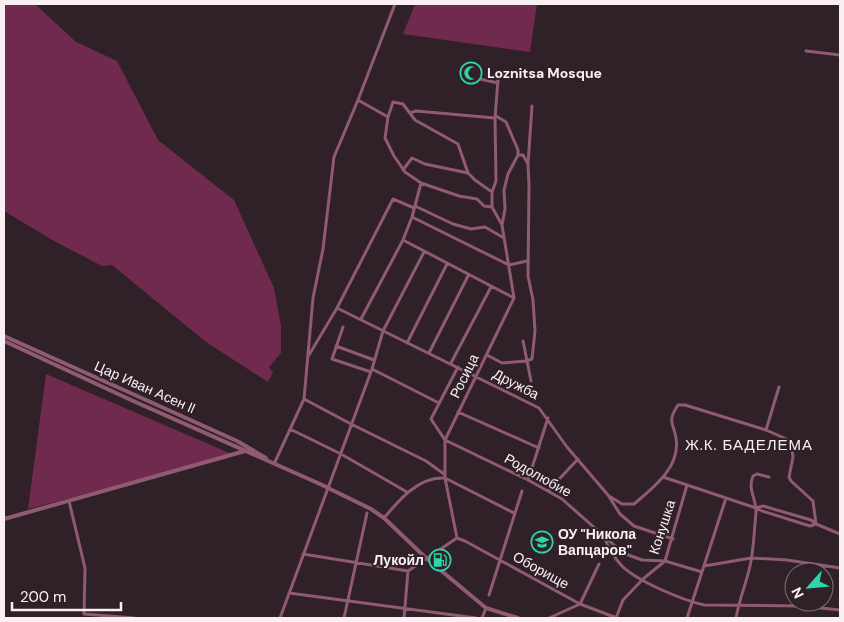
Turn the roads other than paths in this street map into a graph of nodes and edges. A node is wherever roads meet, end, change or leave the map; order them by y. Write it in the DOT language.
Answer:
graph roads {
  1 [pos="395,4"];
  2 [pos="806,51"];
  3 [pos="840,55"];
  4 [pos="471,77"];
  5 [pos="358,100"];
  6 [pos="532,106"];
  7 [pos="410,113"];
  8 [pos="388,117"];
  9 [pos="496,117"];
  10 [pos="529,151"];
  11 [pos="520,155"];
  12 [pos="528,164"];
  13 [pos="403,170"];
  14 [pos="468,173"];
  15 [pos="421,183"];
  16 [pos="492,192"];
  17 [pos="414,207"];
  18 [pos="492,207"];
  19 [pos="412,217"];
  20 [pos="502,225"];
  21 [pos="504,238"];
  22 [pos="403,240"];
  23 [pos="424,252"];
  24 [pos="527,260"];
  25 [pos="446,264"];
  26 [pos="509,265"];
  27 [pos="468,276"];
  28 [pos="491,287"];
  29 [pos="514,298"];
  30 [pos="337,308"];
  31 [pos="360,319"];
  32 [pos="343,327"];
  33 [pos="383,332"];
  34 [pos="4,336"];
  35 [pos="4,341"];
  36 [pos="523,341"];
  37 [pos="407,343"];
  38 [pos="336,346"];
  39 [pos="429,353"];
  40 [pos="486,355"];
  41 [pos="308,358"];
  42 [pos="374,360"];
  43 [pos="526,361"];
  44 [pos="451,364"];
  45 [pos="458,367"];
  46 [pos="371,371"];
  47 [pos="476,376"];
  48 [pos="531,381"];
  49 [pos="779,387"];
  50 [pos="304,399"];
  51 [pos="439,403"];
  52 [pos="458,412"];
  53 [pos="548,418"];
  54 [pos="351,424"];
  55 [pos="290,429"];
  56 [pos="766,430"];
  57 [pos="445,440"];
  58 [pos="538,448"];
  59 [pos="253,449"];
  60 [pos="246,451"];
  61 [pos="341,454"];
  62 [pos="578,459"];
  63 [pos="274,464"];
  64 [pos="445,476"];
  65 [pos="769,477"];
  66 [pos="663,478"];
  67 [pos="528,480"];
  68 [pos="687,485"];
  69 [pos="328,488"];
  70 [pos="522,490"];
  71 [pos="548,491"];
  72 [pos="407,492"];
  73 [pos="608,495"];
  74 [pos="726,498"];
  75 [pos="69,501"];
  76 [pos="756,508"];
  77 [pos="367,513"];
  78 [pos="514,514"];
  79 [pos="384,518"];
  80 [pos="4,519"];
  81 [pos="816,524"];
  82 [pos="602,533"];
  83 [pos="840,534"];
  84 [pos="457,538"];
  85 [pos="673,539"];
  86 [pos="303,554"];
  87 [pos="426,558"];
  88 [pos="751,558"];
  89 [pos="500,560"];
  90 [pos="665,561"];
  91 [pos="356,562"];
  92 [pos="799,562"];
  93 [pos="599,564"];
  94 [pos="704,566"];
  95 [pos="408,571"];
  96 [pos="702,572"];
  97 [pos="643,579"];
  98 [pos="290,593"];
  99 [pos="489,595"];
  100 [pos="348,601"];
  101 [pos="691,602"];
  102 [pos="580,604"];
  103 [pos="784,604"];
  104 [pos="738,605"];
  105 [pos="406,608"];
  106 [pos="486,608"];
  107 [pos="134,618"];
  108 [pos="280,618"];
  109 [pos="344,618"];
  110 [pos="404,618"];
  111 [pos="476,618"];
  112 [pos="482,618"];
  113 [pos="518,618"];
  114 [pos="549,618"];
  115 [pos="616,618"];
  116 [pos="687,618"];
  117 [pos="736,618"];
  1 -- 5 [label="street"];
  2 -- 3 [label="street"];
  4 -- 9 [label="street"];
  5 -- 8 [label="street"];
  5 -- 41 [label="street"];
  6 -- 10 [label="street"];
  7 -- 8 [label="street"];
  7 -- 9 [label="street"];
  7 -- 14 [label="street"];
  8 -- 13 [label="street"];
  9 -- 11 [label="street"];
  9 -- 16 [label="street"];
  10 -- 11 [label="street"];
  10 -- 12 [label="street"];
  11 -- 12 [label="street"];
  11 -- 20 [label="street"];
  12 -- 24 [label="street"];
  13 -- 14 [label="street"];
  13 -- 15 [label="street"];
  14 -- 16 [label="street"];
  15 -- 17 [label="street"];
  15 -- 18 [label="street"];
  16 -- 18 [label="street"];
  17 -- 19 [label="street"];
  17 -- 21 [label="street"];
  17 -- 30 [label="street"];
  18 -- 20 [label="street"];
  19 -- 22 [label="street"];
  19 -- 26 [label="street"];
  20 -- 21 [label="street"];
  21 -- 26 [label="street"];
  22 -- 23 [label="street"];
  22 -- 31 [label="street"];
  23 -- 25 [label="street"];
  23 -- 33 [label="street"];
  24 -- 26 [label="street"];
  24 -- 43 [label="street"];
  25 -- 27 [label="street"];
  25 -- 37 [label="street"];
  26 -- 29 [label="street"];
  27 -- 28 [label="street"];
  27 -- 39 [label="street"];
  28 -- 29 [label="street"];
  28 -- 44 [label="street"];
  29 -- 40 [label="street, Росица"];
  30 -- 31 [label="street, Дружба"];
  30 -- 41 [label="street"];
  31 -- 33 [label="street, Дружба"];
  32 -- 38 [label="street"];
  33 -- 37 [label="street, Дружба"];
  33 -- 42 [label="street"];
  34 -- 59 [label="street, Цар Иван Асен II"];
  35 -- 60 [label="street, Цар Иван Асен II"];
  36 -- 43 [label="street"];
  37 -- 39 [label="street, Дружба"];
  38 -- 42 [label="street"];
  38 -- 46 [label="street"];
  39 -- 44 [label="street, Дружба"];
  40 -- 43 [label="street"];
  40 -- 47 [label="street, Росица"];
  41 -- 50 [label="street"];
  42 -- 46 [label="street"];
  43 -- 48 [label="street"];
  44 -- 45 [label="street, Дружба"];
  45 -- 47 [label="street, Дружба"];
  45 -- 51 [label="street"];
  46 -- 51 [label="street"];
  46 -- 54 [label="street"];
  47 -- 52 [label="street, Росица"];
  47 -- 53 [label="street, Дружба"];
  49 -- 56 [label="street"];
  50 -- 54 [label="street"];
  50 -- 55 [label="street"];
  51 -- 57 [label="street"];
  52 -- 57 [label="street, Росица"];
  52 -- 58 [label="street"];
  53 -- 58 [label="street"];
  53 -- 62 [label="street, Дружба"];
  54 -- 61 [label="street"];
  54 -- 64 [label="street"];
  55 -- 61 [label="street"];
  55 -- 63 [label="street"];
  56 -- 66 [label="street"];
  56 -- 81 [label="street"];
  57 -- 64 [label="street, Росица"];
  57 -- 67 [label="street, Родолюбие"];
  58 -- 67 [label="street"];
  59 -- 60 [label="street"];
  59 -- 63 [label="street, Цар Иван Асен II"];
  60 -- 63 [label="street, Цар Иван Асен II"];
  60 -- 75 [label="street"];
  61 -- 69 [label="street"];
  61 -- 72 [label="street"];
  62 -- 71 [label="street"];
  62 -- 73 [label="street, Дружба"];
  63 -- 69 [label="street, Цар Иван Асен II"];
  64 -- 72 [label="street"];
  64 -- 78 [label="street"];
  64 -- 84 [label="street, Росица"];
  65 -- 76 [label="street"];
  66 -- 68 [label="street"];
  66 -- 73 [label="street"];
  67 -- 71 [label="street, Родолюбие"];
  68 -- 74 [label="street"];
  68 -- 85 [label="street, Конушка"];
  69 -- 79 [label="street, Цар Иван Асен II"];
  69 -- 86 [label="street"];
  70 -- 78 [label="street"];
  71 -- 82 [label="street, Родолюбие"];
  72 -- 79 [label="street"];
  73 -- 85 [label="street, Дружба"];
  74 -- 76 [label="street"];
  74 -- 94 [label="street"];
  75 -- 80 [label="street"];
  75 -- 107 [label="street"];
  76 -- 81 [label="street"];
  76 -- 88 [label="street"];
  77 -- 91 [label="street"];
  78 -- 89 [label="street"];
  79 -- 87 [label="street, Цар Иван Асен II"];
  81 -- 83 [label="street"];
  82 -- 90 [label="street, Родолюбие"];
  82 -- 97 [label="street"];
  84 -- 87 [label="street"];
  84 -- 89 [label="street, Оборище"];
  85 -- 90 [label="street, Конушка"];
  86 -- 91 [label="street"];
  86 -- 98 [label="street"];
  87 -- 95 [label="street"];
  87 -- 106 [label="street, Цар Иван Асен II"];
  88 -- 92 [label="street"];
  88 -- 94 [label="street"];
  88 -- 104 [label="street"];
  89 -- 99 [label="street"];
  89 -- 102 [label="street, Оборище"];
  90 -- 96 [label="street, Родолюбие"];
  90 -- 97 [label="street, Конушка"];
  91 -- 95 [label="street"];
  91 -- 100 [label="street"];
  93 -- 102 [label="street"];
  94 -- 96 [label="street"];
  95 -- 105 [label="street"];
  96 -- 101 [label="street"];
  97 -- 101 [label="street"];
  97 -- 115 [label="street, Конушка"];
  98 -- 100 [label="street"];
  98 -- 108 [label="street"];
  100 -- 105 [label="street"];
  100 -- 109 [label="street"];
  101 -- 104 [label="street"];
  101 -- 116 [label="street"];
  102 -- 114 [label="street"];
  102 -- 115 [label="street, Оборище"];
  103 -- 104 [label="street"];
  104 -- 117 [label="street"];
  105 -- 110 [label="street"];
  105 -- 111 [label="street"];
  106 -- 112 [label="street"];
  106 -- 113 [label="street, Цар Иван Асен II"];
}
